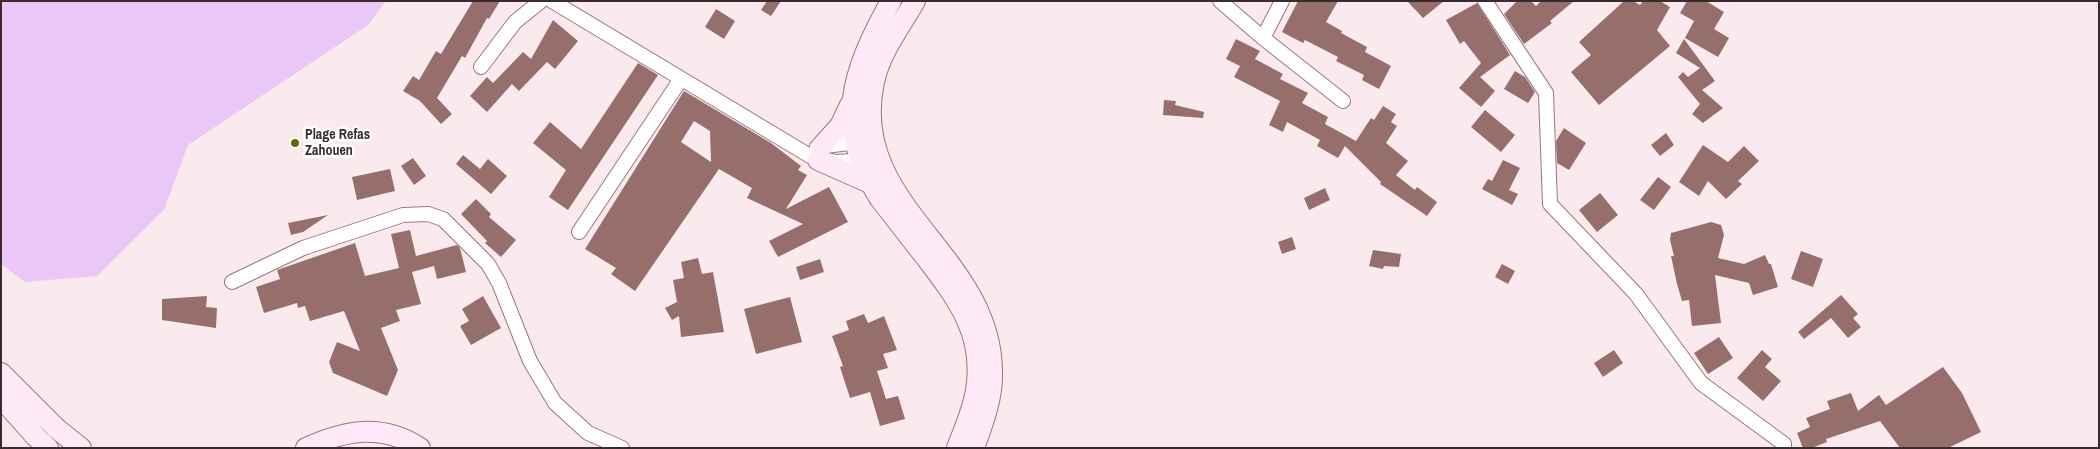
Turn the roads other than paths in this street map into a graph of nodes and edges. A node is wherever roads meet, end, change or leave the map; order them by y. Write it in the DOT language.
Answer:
graph roads {
  1 [pos="541,1"];
  2 [pos="552,1"];
  3 [pos="890,1"];
  4 [pos="914,1"];
  5 [pos="1220,1"];
  6 [pos="1282,1"];
  7 [pos="1485,1"];
  8 [pos="1263,38"];
  9 [pos="481,67"];
  10 [pos="681,79"];
  11 [pos="852,100"];
  12 [pos="1343,102"];
  13 [pos="867,150"];
  14 [pos="819,153"];
  15 [pos="870,184"];
  16 [pos="579,232"];
  17 [pos="232,282"];
  18 [pos="1,372"];
  19 [pos="1,398"];
  20 [pos="48,448"];
  21 [pos="81,448"];
  22 [pos="306,448"];
  23 [pos="420,448"];
  24 [pos="622,448"];
  25 [pos="957,448"];
  26 [pos="974,448"];
  27 [pos="1784,448"];
  1 -- 9 [label="street"];
  2 -- 10 [label="street"];
  3 -- 11 [label="main road"];
  4 -- 13 [label="main road"];
  5 -- 8 [label="street"];
  6 -- 8 [label="street"];
  7 -- 27 [label="street"];
  8 -- 12 [label="street"];
  10 -- 14 [label="street"];
  10 -- 16 [label="street"];
  11 -- 13 [label="main road"];
  11 -- 14 [label="main road"];
  13 -- 14 [label="street"];
  13 -- 14 [label="street"];
  13 -- 15 [label="main road"];
  13 -- 26 [label="main road"];
  14 -- 15 [label="main road"];
  15 -- 25 [label="main road"];
  17 -- 24 [label="street"];
  18 -- 21 [label="main road"];
  19 -- 20 [label="main road"];
  22 -- 23 [label="main road"];
}
